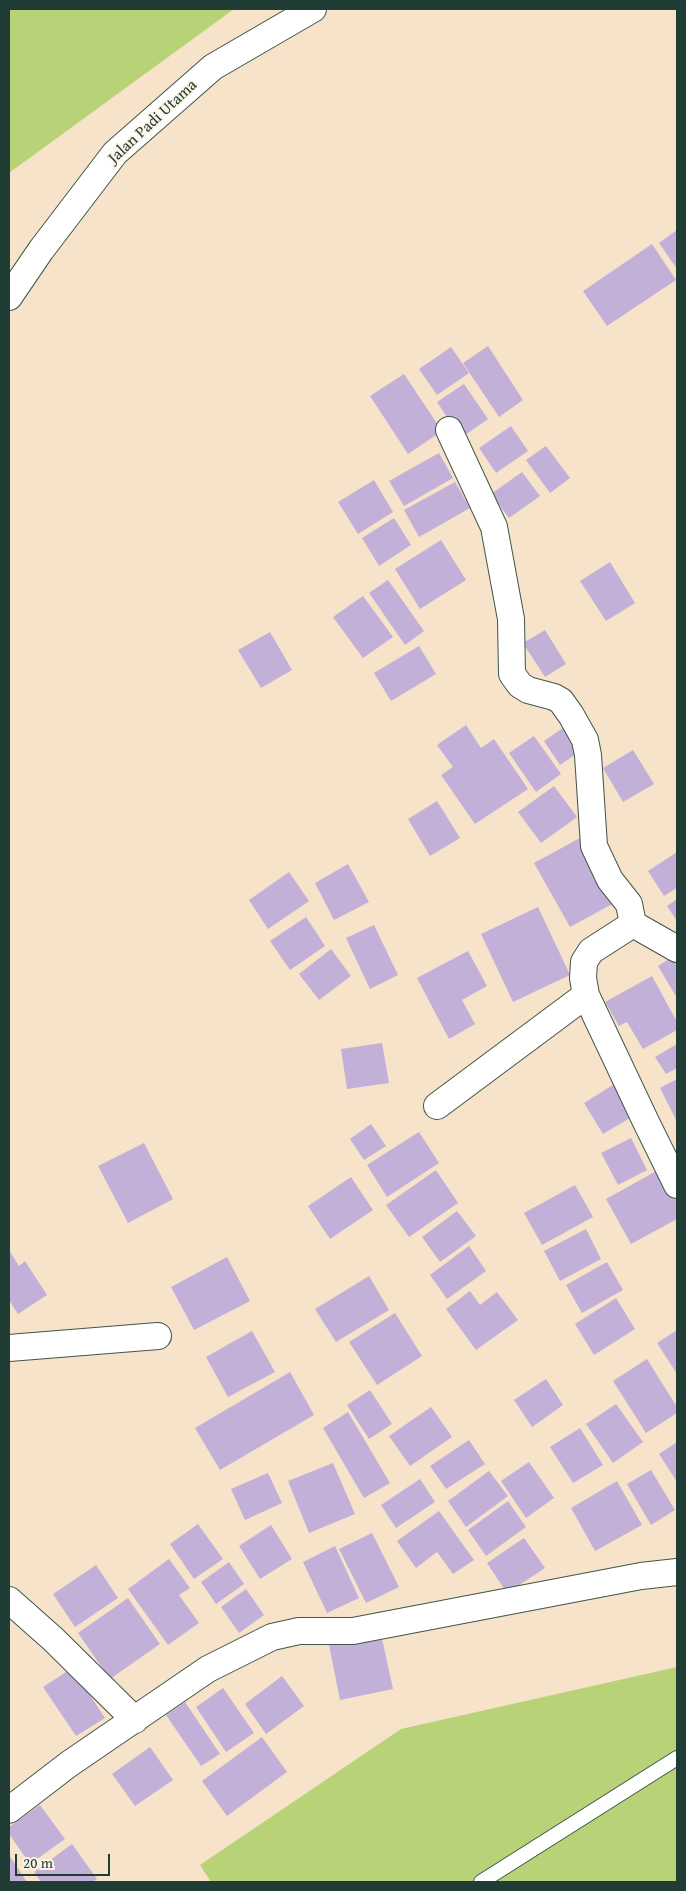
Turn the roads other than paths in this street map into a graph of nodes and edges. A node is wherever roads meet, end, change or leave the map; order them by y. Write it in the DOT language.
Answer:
graph roads {
  1 [pos="313,9"];
  2 [pos="9,297"];
  3 [pos="449,430"];
  4 [pos="633,924"];
  5 [pos="677,949"];
  6 [pos="586,995"];
  7 [pos="437,1106"];
  8 [pos="677,1185"];
  9 [pos="158,1336"];
  10 [pos="9,1348"];
  11 [pos="677,1572"];
  12 [pos="9,1600"];
  13 [pos="135,1720"];
  14 [pos="677,1758"];
  15 [pos="9,1810"];
  16 [pos="482,1882"];
  1 -- 2 [label="street, Jalan Padi Utama"];
  3 -- 4 [label="street"];
  4 -- 5 [label="street"];
  4 -- 6 [label="street"];
  6 -- 7 [label="street"];
  6 -- 8 [label="street"];
  9 -- 10 [label="street"];
  11 -- 13 [label="street"];
  12 -- 13 [label="street"];
  13 -- 15 [label="street"];
  14 -- 16 [label="lane"];
}
